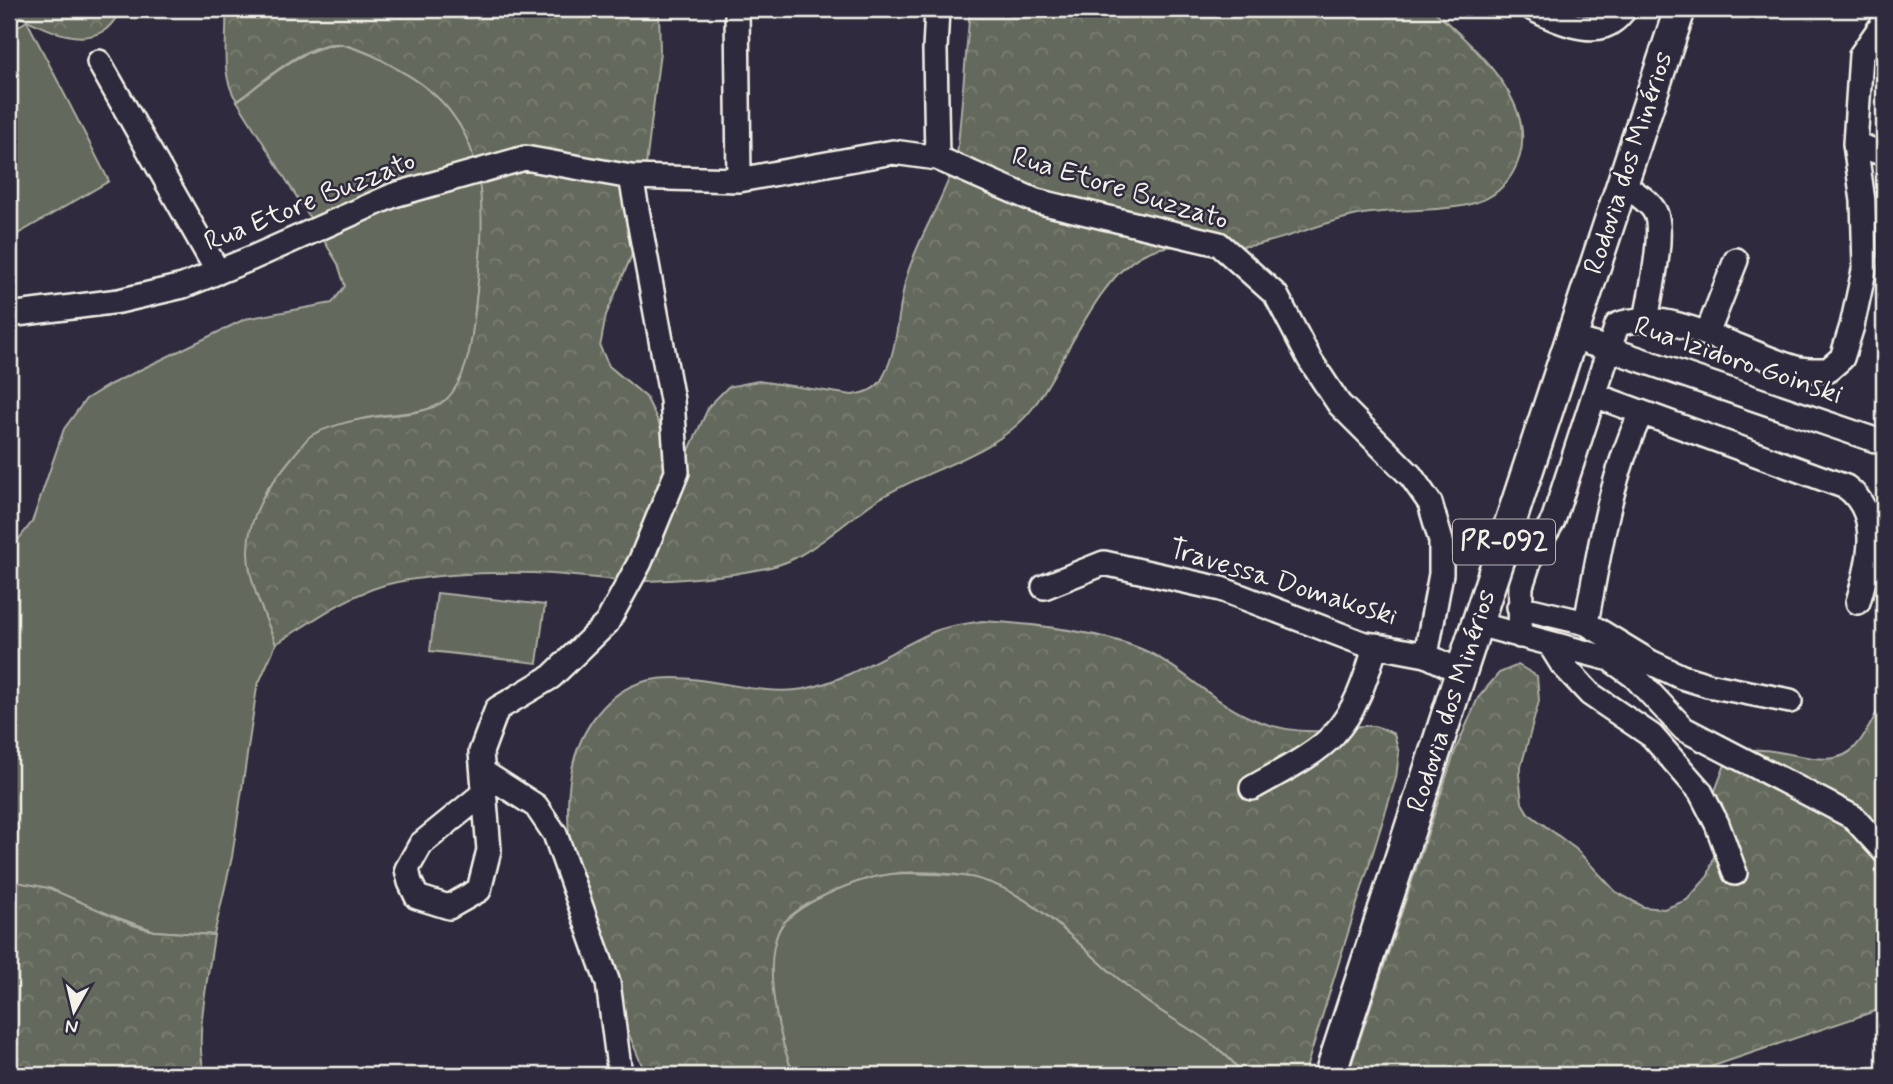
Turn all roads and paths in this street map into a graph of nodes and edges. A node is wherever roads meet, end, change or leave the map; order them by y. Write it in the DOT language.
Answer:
graph roads {
  1 [pos="737,9"];
  2 [pos="937,9"];
  3 [pos="1533,9"];
  4 [pos="1625,9"];
  5 [pos="1681,9"];
  6 [pos="1884,22"];
  7 [pos="99,62"];
  8 [pos="1855,144"];
  9 [pos="1884,154"];
  10 [pos="937,158"];
  11 [pos="631,177"];
  12 [pos="739,180"];
  13 [pos="1622,184"];
  14 [pos="1736,260"];
  15 [pos="218,272"];
  16 [pos="9,315"];
  17 [pos="1646,320"];
  18 [pos="1707,334"];
  19 [pos="1571,338"];
  20 [pos="1609,349"];
  21 [pos="1594,395"];
  22 [pos="1641,413"];
  23 [pos="1884,443"];
  24 [pos="1044,587"];
  25 [pos="1858,602"];
  26 [pos="1519,607"];
  27 [pos="1586,623"];
  28 [pos="1477,624"];
  29 [pos="1520,636"];
  30 [pos="1549,643"];
  31 [pos="1376,645"];
  32 [pos="1426,655"];
  33 [pos="1461,672"];
  34 [pos="1790,701"];
  35 [pos="484,782"];
  36 [pos="1252,788"];
  37 [pos="1884,851"];
  38 [pos="1735,873"];
  39 [pos="620,1075"];
  40 [pos="1330,1075"];
  1 -- 12 [label="street"];
  2 -- 10 [label="street"];
  3 -- 4 [label="street"];
  5 -- 13 [label="main road, Rodovia dos Minérios / PR-092"];
  6 -- 8 [label="street"];
  7 -- 15 [label="street"];
  8 -- 9 [label="street"];
  8 -- 18 [label="street"];
  10 -- 12 [label="street, Rua Etore Buzzato"];
  10 -- 32 [label="street, Rua Etore Buzzato"];
  11 -- 12 [label="street, Rua Etore Buzzato"];
  11 -- 15 [label="street, Rua Etore Buzzato"];
  11 -- 35 [label="street"];
  13 -- 17 [label="street"];
  13 -- 19 [label="main road, Rodovia dos Minérios / PR-092"];
  14 -- 18 [label="street"];
  15 -- 16 [label="street, Rua Etore Buzzato"];
  17 -- 18 [label="street"];
  17 -- 20 [label="street"];
  19 -- 20 [label="street, Rua Izidoro Goinski"];
  19 -- 28 [label="main road, Rodovia dos Minérios / PR-092"];
  20 -- 21 [label="street"];
  20 -- 23 [label="street, Rua Izidoro Goinski"];
  21 -- 22 [label="street"];
  21 -- 26 [label="street"];
  22 -- 25 [label="street"];
  22 -- 27 [label="street"];
  24 -- 31 [label="street, Travessa Domakoski"];
  26 -- 27 [label="street"];
  26 -- 29 [label="street"];
  27 -- 34 [label="street"];
  28 -- 29 [label="street"];
  28 -- 33 [label="main road, Rodovia dos Minérios / PR-092"];
  29 -- 30 [label="street"];
  30 -- 37 [label="street"];
  30 -- 38 [label="street"];
  31 -- 32 [label="street, Travessa Domakoski"];
  31 -- 36 [label="street"];
  32 -- 33 [label="street"];
  33 -- 40 [label="main road, Rodovia dos Minérios / PR-092"];
  35 -- 35 [label="street"];
  35 -- 39 [label="street"];
}
